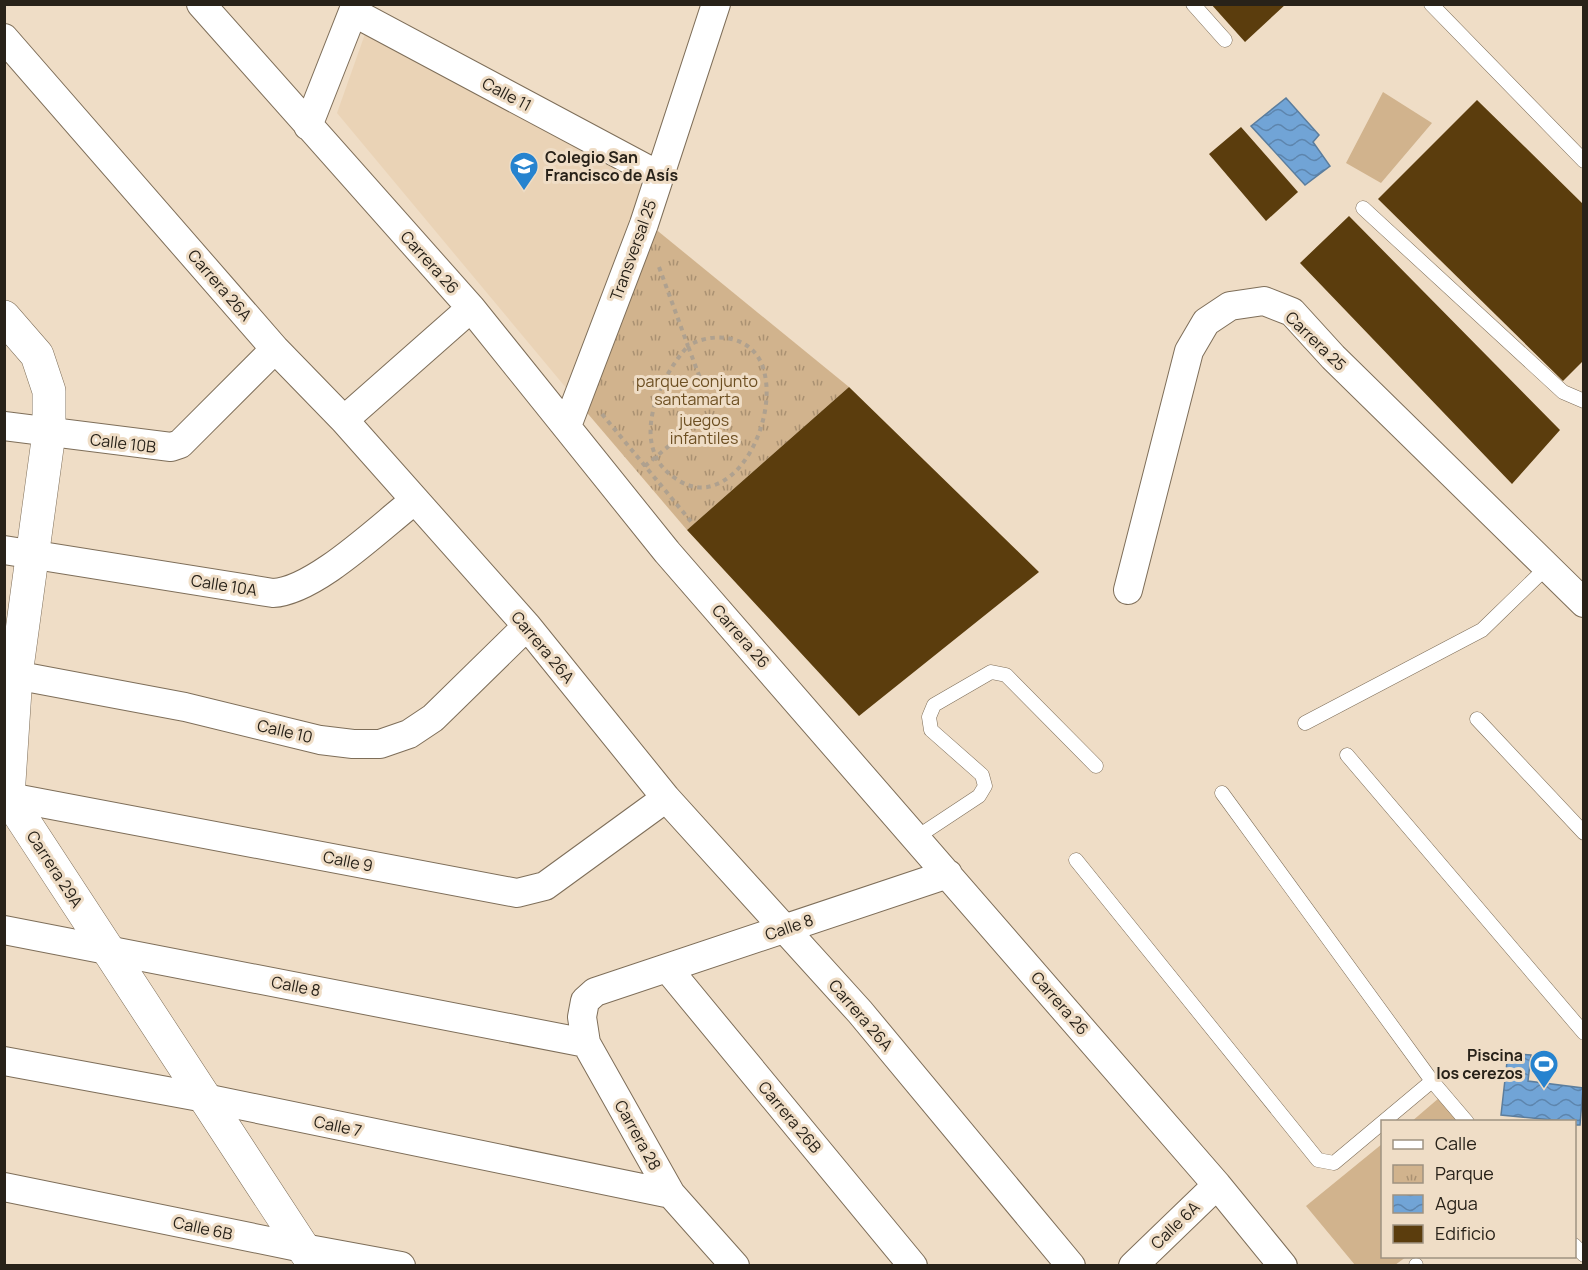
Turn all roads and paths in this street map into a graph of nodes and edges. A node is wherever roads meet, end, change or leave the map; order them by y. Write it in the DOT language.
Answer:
graph roads {
  1 [pos="201,4"];
  2 [pos="1193,4"];
  3 [pos="1431,4"];
  4 [pos="714,5"];
  5 [pos="354,8"];
  6 [pos="4,38"];
  7 [pos="1225,40"];
  8 [pos="308,126"];
  9 [pos="1584,161"];
  10 [pos="660,176"];
  11 [pos="1363,208"];
  12 [pos="644,224"];
  13 [pos="471,308"];
  14 [pos="4,317"];
  15 [pos="688,346"];
  16 [pos="275,349"];
  17 [pos="700,378"];
  18 [pos="1584,401"];
  19 [pos="597,408"];
  20 [pos="344,420"];
  21 [pos="4,426"];
  22 [pos="567,426"];
  23 [pos="49,433"];
  24 [pos="683,434"];
  25 [pos="654,458"];
  26 [pos="643,468"];
  27 [pos="415,500"];
  28 [pos="693,524"];
  29 [pos="18,552"];
  30 [pos="1548,566"];
  31 [pos="1128,590"];
  32 [pos="1584,603"];
  33 [pos="527,627"];
  34 [pos="10,674"];
  35 [pos="1477,719"];
  36 [pos="1305,723"];
  37 [pos="1347,755"];
  38 [pos="1096,766"];
  39 [pos="1222,792"];
  40 [pos="6,797"];
  41 [pos="666,798"];
  42 [pos="1584,833"];
  43 [pos="917,837"];
  44 [pos="1076,860"];
  45 [pos="948,874"];
  46 [pos="786,928"];
  47 [pos="4,930"];
  48 [pos="107,949"];
  49 [pos="668,969"];
  50 [pos="595,992"];
  51 [pos="1584,1033"];
  52 [pos="586,1043"];
  53 [pos="4,1061"];
  54 [pos="1432,1081"];
  55 [pos="205,1098"];
  56 [pos="1385,1120"];
  57 [pos="1465,1120"];
  58 [pos="1381,1124"];
  59 [pos="1217,1185"];
  60 [pos="4,1187"];
  61 [pos="671,1194"];
  62 [pos="309,1257"];
  63 [pos="401,1266"];
  64 [pos="735,1266"];
  65 [pos="913,1266"];
  66 [pos="1071,1266"];
  67 [pos="1133,1266"];
  68 [pos="1283,1266"];
  1 -- 8 [label="street, Carrera 26"];
  2 -- 7 [label="lane"];
  3 -- 9 [label="lane"];
  4 -- 10 [label="street, Transversal 25"];
  5 -- 8 [label="street"];
  5 -- 10 [label="street, Calle 11"];
  6 -- 16 [label="street, Carrera 26A"];
  8 -- 13 [label="street, Carrera 26"];
  10 -- 12 [label="street, Transversal 25"];
  11 -- 18 [label="lane"];
  12 -- 15 [label="path"];
  12 -- 22 [label="street, Transversal 25"];
  13 -- 20 [label="street"];
  13 -- 22 [label="street, Carrera 26"];
  14 -- 23 [label="street"];
  15 -- 17 [label="path"];
  15 -- 25 [label="path"];
  15 -- 25 [label="path"];
  16 -- 20 [label="street, Carrera 26A"];
  16 -- 23 [label="street, Calle 10B"];
  19 -- 26 [label="path"];
  20 -- 27 [label="street, Carrera 26A"];
  21 -- 23 [label="street, Calle 10B"];
  22 -- 43 [label="street, Carrera 26"];
  23 -- 29 [label="street"];
  24 -- 25 [label="path"];
  25 -- 26 [label="path"];
  26 -- 28 [label="path"];
  27 -- 29 [label="street, Calle 10A"];
  27 -- 33 [label="street, Carrera 26A"];
  29 -- 34 [label="street"];
  30 -- 31 [label="street, Carrera 25"];
  30 -- 32 [label="street, Carrera 25"];
  30 -- 36 [label="lane"];
  33 -- 34 [label="street, Calle 10"];
  33 -- 41 [label="street, Carrera 26A"];
  34 -- 40 [label="street"];
  35 -- 42 [label="lane"];
  37 -- 51 [label="lane"];
  38 -- 43 [label="lane"];
  39 -- 54 [label="lane"];
  40 -- 41 [label="street, Calle 9"];
  40 -- 48 [label="street, Carrera 29A"];
  41 -- 46 [label="street, Carrera 26A"];
  43 -- 45 [label="street, Carrera 26"];
  44 -- 58 [label="lane"];
  45 -- 46 [label="street, Calle 8"];
  45 -- 59 [label="street, Carrera 26"];
  46 -- 49 [label="street, Calle 8"];
  46 -- 66 [label="street, Carrera 26A"];
  47 -- 48 [label="street, Calle 8"];
  48 -- 52 [label="street, Calle 8"];
  48 -- 55 [label="street, Carrera 29A"];
  49 -- 50 [label="street, Calle 8"];
  49 -- 65 [label="street, Carrera 26B"];
  50 -- 52 [label="street, Carrera 28"];
  52 -- 61 [label="street, Carrera 28"];
  53 -- 55 [label="street, Calle 7"];
  54 -- 56 [label="lane"];
  54 -- 57 [label="lane"];
  55 -- 61 [label="street, Calle 7"];
  55 -- 62 [label="street, Carrera 29A"];
  59 -- 67 [label="street, Calle 6A"];
  59 -- 68 [label="street, Carrera 26"];
  60 -- 62 [label="street, Calle 6B"];
  61 -- 64 [label="street, Carrera 28"];
  62 -- 63 [label="street, Calle 6B"];
}
